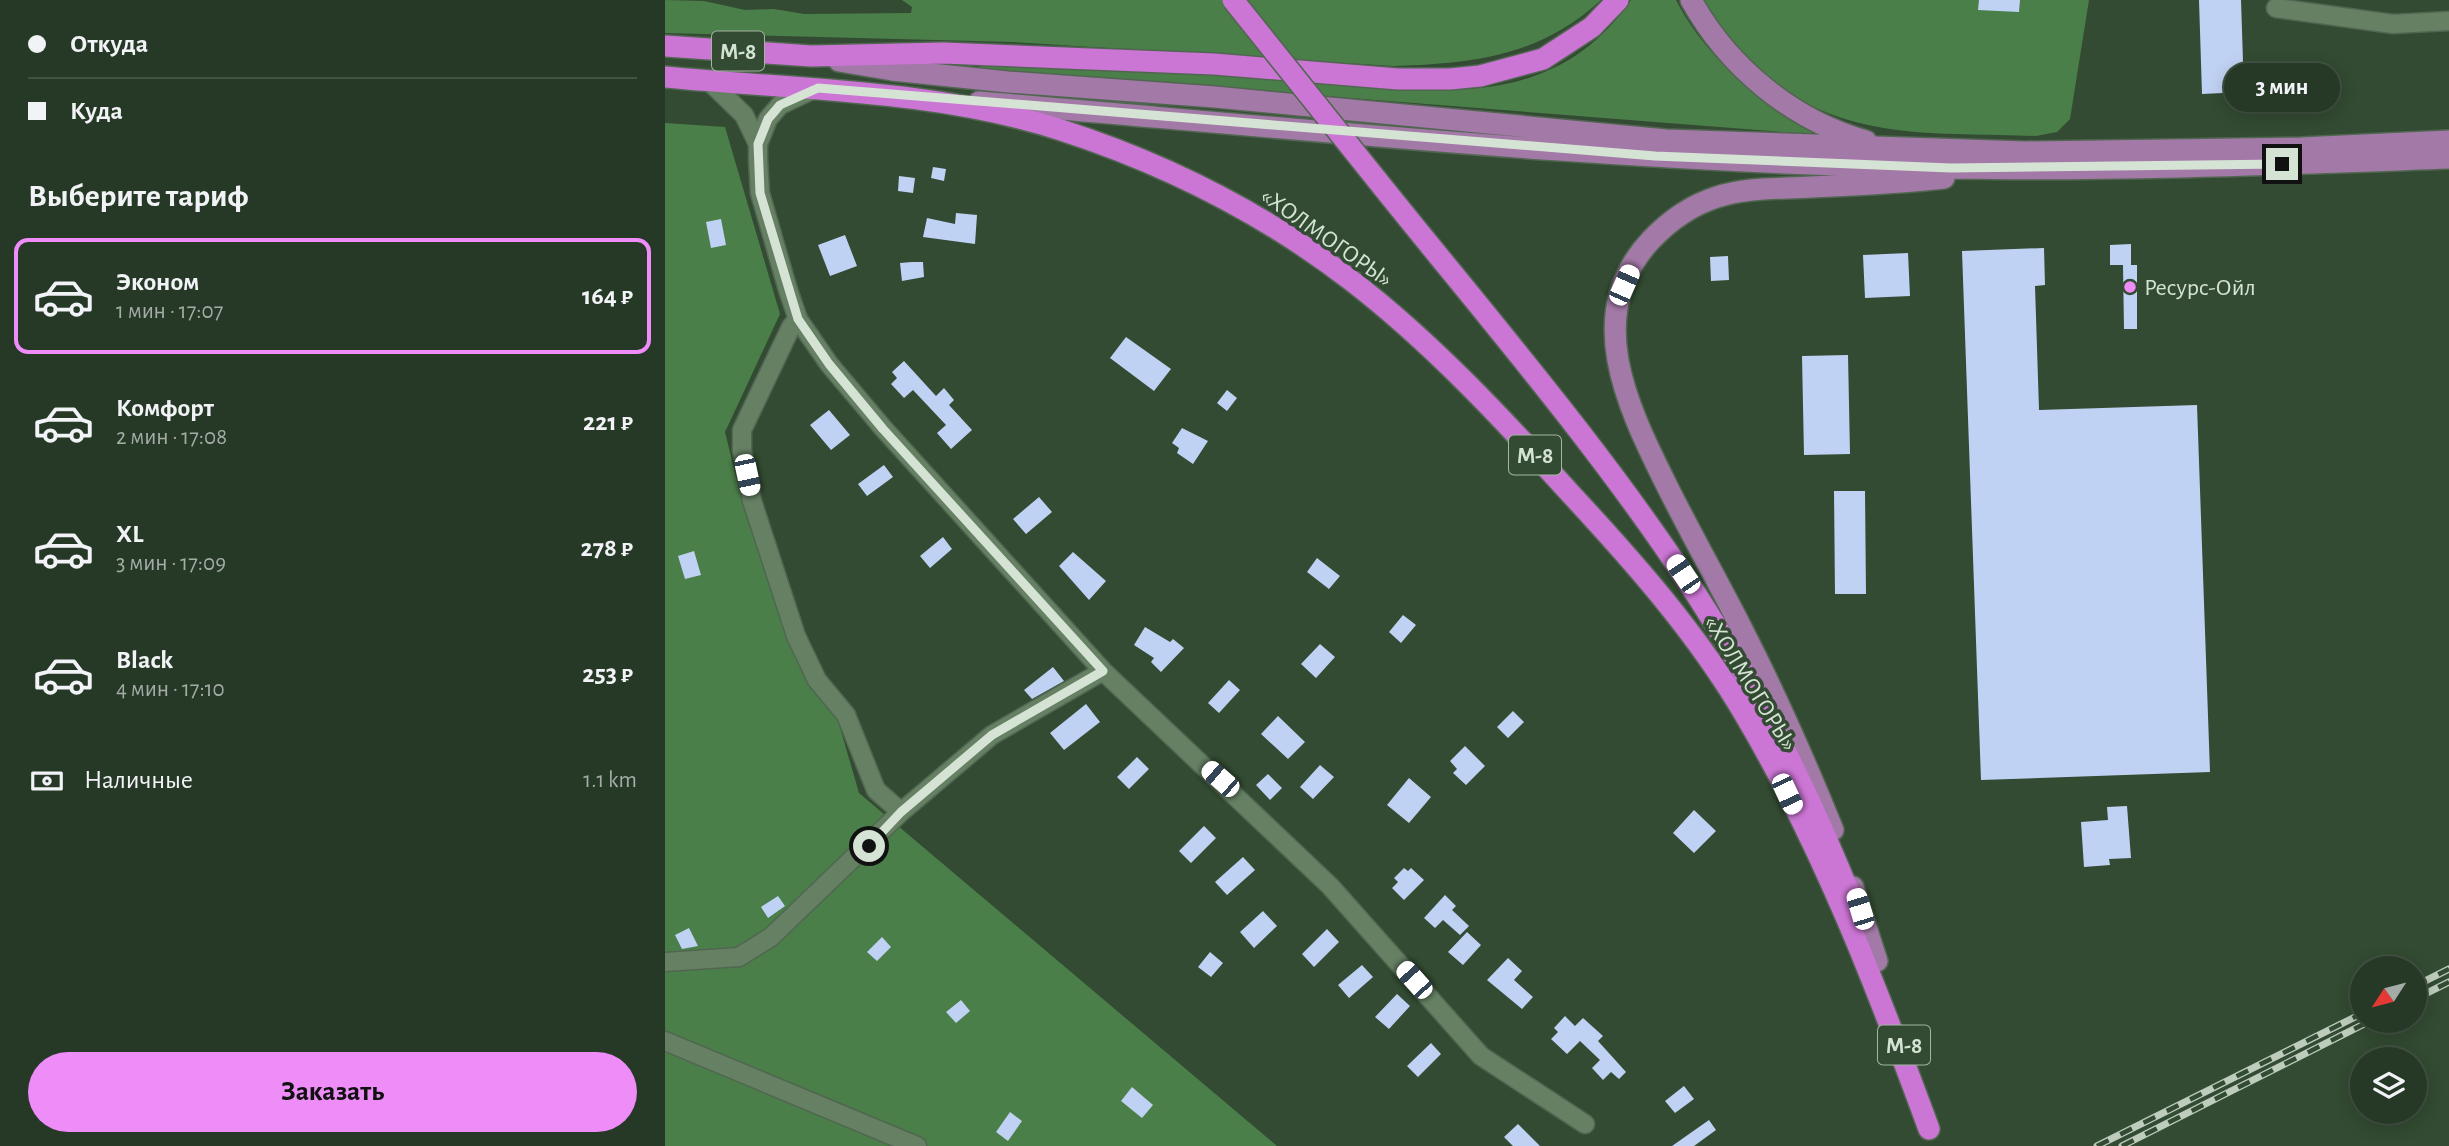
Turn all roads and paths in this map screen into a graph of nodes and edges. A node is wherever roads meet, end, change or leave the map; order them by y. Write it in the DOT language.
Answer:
graph roads {
  1 [pos="1233,0"];
  2 [pos="1618,0"];
  3 [pos="1692,0"];
  4 [pos="2276,8"];
  5 [pos="2449,21"];
  6 [pos="665,46"];
  7 [pos="811,56"];
  8 [pos="665,77"];
  9 [pos="710,82"];
  10 [pos="818,88"];
  11 [pos="858,92"];
  12 [pos="2449,141"];
  13 [pos="758,144"];
  14 [pos="1895,148"];
  15 [pos="2449,158"];
  16 [pos="1971,168"];
  17 [pos="798,319"];
  18 [pos="1103,671"];
  19 [pos="901,812"];
  20 [pos="1877,961"];
  21 [pos="665,962"];
  22 [pos="665,1041"];
  23 [pos="1585,1124"];
  24 [pos="1931,1138"];
  25 [pos="918,1146"];
  1 -- 20 [label="highway, «ХОЛМОГОРЫ» / М-8, bridge"];
  2 -- 7 [label="highway, М-8"];
  3 -- 14 [label="main road, М-8"];
  4 -- 5 [label="street"];
  6 -- 7 [label="highway, М-8"];
  7 -- 14 [label="main road, М-8"];
  8 -- 9 [label="highway, «ХОЛМОГОРЫ» / М-8"];
  9 -- 10 [label="highway, «ХОЛМОГОРЫ» / М-8"];
  9 -- 13 [label="street"];
  10 -- 11 [label="highway, «ХОЛМОГОРЫ» / М-8"];
  10 -- 13 [label="street"];
  11 -- 16 [label="main road, М-8"];
  11 -- 24 [label="highway, «ХОЛМОГОРЫ» / М-8"];
  12 -- 14 [label="main road, М-8"];
  13 -- 17 [label="street"];
  15 -- 16 [label="main road, М-8"];
  16 -- 20 [label="main road, М-8"];
  17 -- 18 [label="street"];
  17 -- 19 [label="street"];
  18 -- 19 [label="street"];
  18 -- 23 [label="street"];
  19 -- 21 [label="street"];
  20 -- 24 [label="highway, «ХОЛМОГОРЫ» / М-8"];
  22 -- 25 [label="street"];
}
